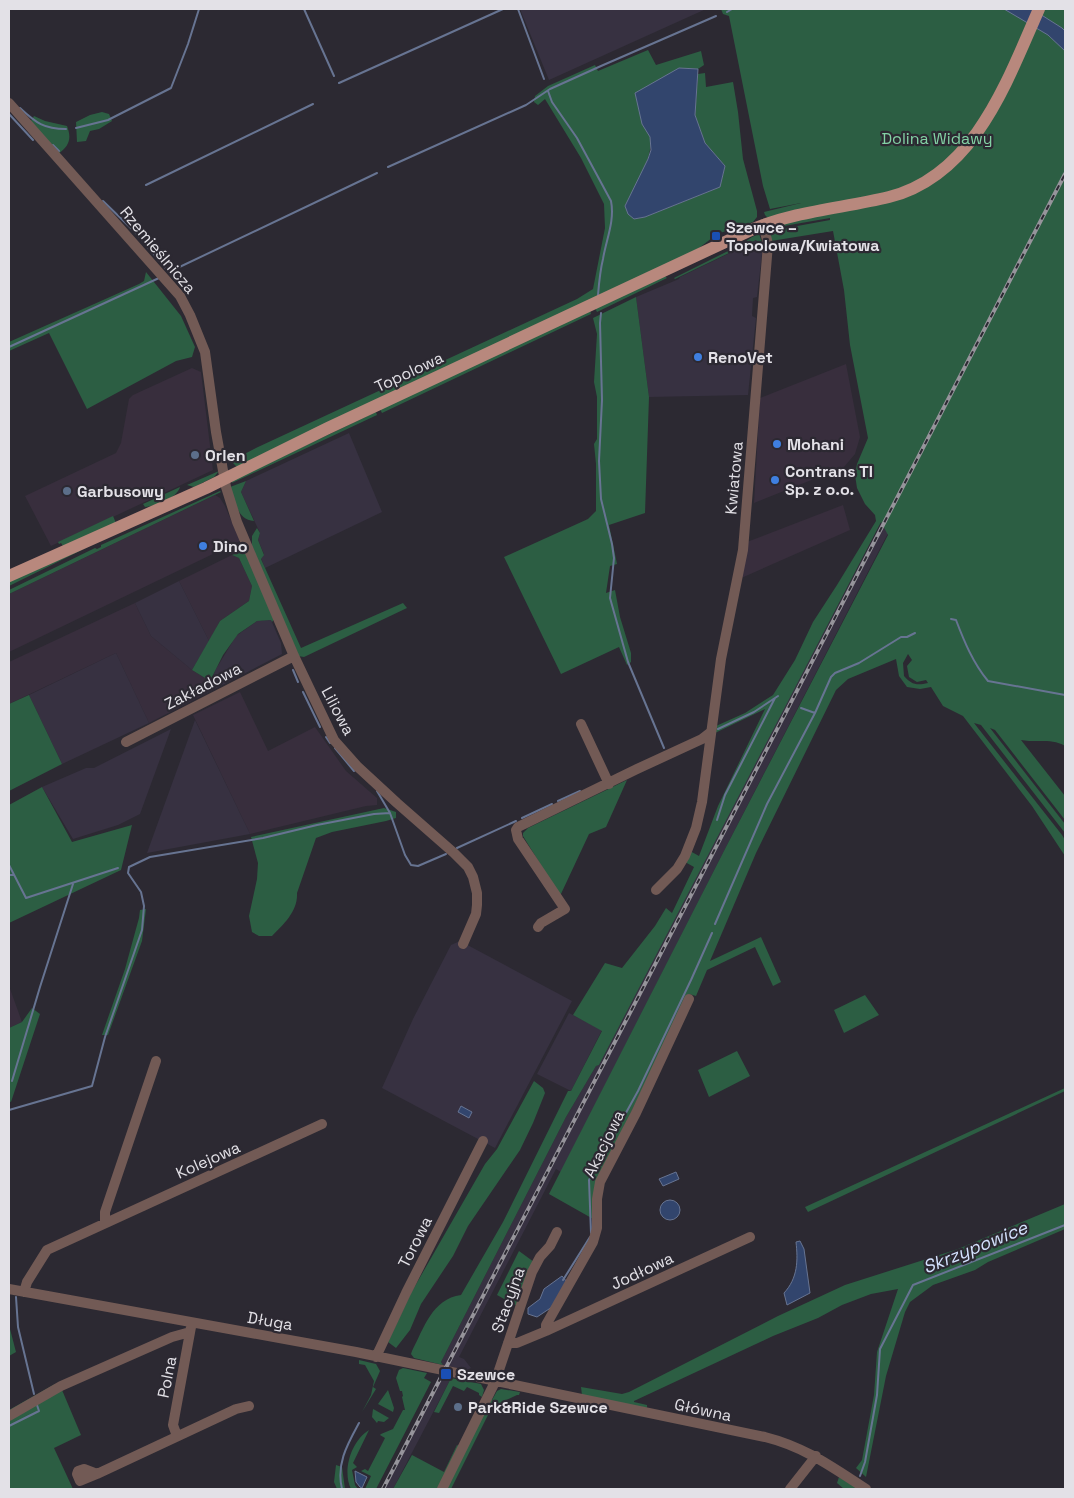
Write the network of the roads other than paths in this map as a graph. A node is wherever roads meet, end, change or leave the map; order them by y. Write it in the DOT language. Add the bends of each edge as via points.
graph roads {
  1 [pos="1039,9"];
  2 [pos="9,103"];
  3 [pos="763,224"];
  4 [pos="224,479"];
  5 [pos="9,576"];
  6 [pos="294,656"];
  7 [pos="581,724"];
  8 [pos="711,732"];
  9 [pos="126,742"];
  10 [pos="609,784"];
  11 [pos="656,890"];
  12 [pos="538,927"];
  13 [pos="463,944"];
  14 [pos="689,999"];
  15 [pos="156,1061"];
  16 [pos="322,1124"];
  17 [pos="483,1141"];
  18 [pos="106,1222"];
  19 [pos="557,1232"];
  20 [pos="750,1237"];
  21 [pos="9,1289"];
  22 [pos="24,1292"];
  23 [pos="191,1327"];
  24 [pos="546,1331"];
  25 [pos="508,1343"];
  26 [pos="376,1356"];
  27 [pos="495,1382"];
  28 [pos="524,1388"];
  29 [pos="249,1406"];
  30 [pos="9,1416"];
  31 [pos="177,1436"];
  32 [pos="816,1456"];
  33 [pos="98,1474"];
  34 [pos="442,1489"];
  35 [pos="790,1489"];
  36 [pos="866,1489"];
  1 -- 3 [label="main road, Topolowa" via="1002,91 971,141 933,177 891,196"];
  2 -- 4 [label="street, Rzemieślnicza" via="180,296 205,352"];
  3 -- 4 [label="main road, Topolowa"];
  3 -- 8 [label="street, Kwiatowa" via="768,244 743,550 725,634"];
  4 -- 5 [label="main road, Topolowa"];
  4 -- 6 [label="street, Liliowa" via="237,522"];
  6 -- 9 [label="street, Zakładowa"];
  6 -- 13 [label="street, Liliowa" via="334,740 358,767 454,853 474,877 476,914"];
  7 -- 10 [label="street"];
  8 -- 10 [label="street" via="702,740"];
  8 -- 11 [label="street, Kwiatowa" via="702,802 692,841 677,869"];
  10 -- 12 [label="street" via="530,820 516,830 518,839 564,909"];
  14 -- 24 [label="street, Akacjowa" via="600,1182 593,1242 546,1325"];
  15 -- 18 [label="street" via="105,1212"];
  16 -- 18 [label="street, Kolejowa"];
  17 -- 26 [label="street, Torowa"];
  18 -- 22 [label="street, Kolejowa" via="48,1250"];
  19 -- 25 [label="street, Stacyjna" via="532,1272"];
  20 -- 24 [label="street, Jodłowa"];
  21 -- 22 [label="street, Długa"];
  22 -- 23 [label="street, Długa"];
  23 -- 26 [label="street, Długa"];
  23 -- 30 [label="street" via="61,1386"];
  23 -- 31 [label="street, Polna" via="173,1425"];
  24 -- 25 [label="street, Jodłowa" via="517,1343"];
  25 -- 27 [label="street, Stacyjna"];
  26 -- 27 [label="street, Długa"];
  27 -- 28 [label="street, Długa"];
  27 -- 34 [label="street, Stacyjna"];
  28 -- 32 [label="street, Główna" via="765,1438"];
  29 -- 31 [label="street"];
  31 -- 33 [label="street"];
  32 -- 35 [label="street"];
  32 -- 36 [label="street, Główna"];
}
